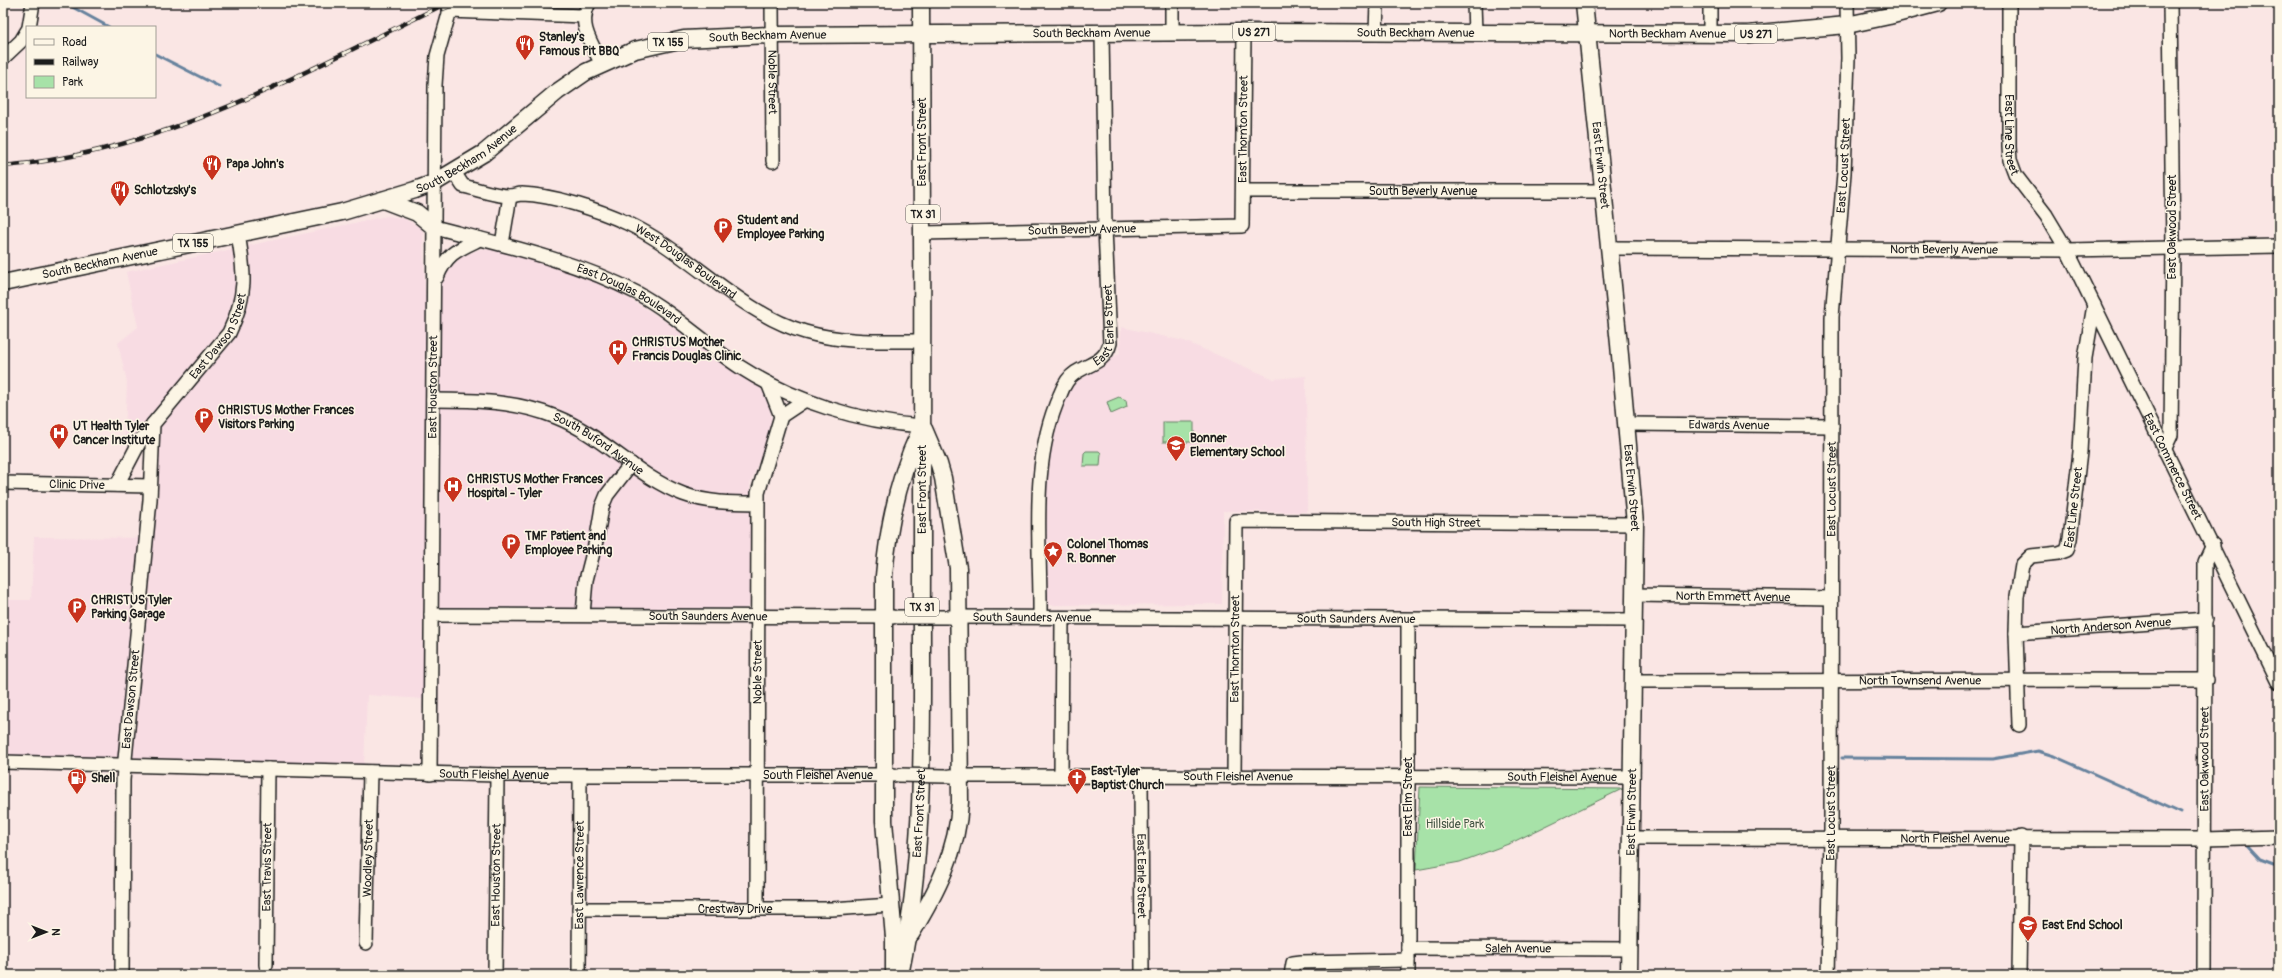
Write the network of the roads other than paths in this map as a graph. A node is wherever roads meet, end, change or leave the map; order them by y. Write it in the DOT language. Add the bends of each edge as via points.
graph roads {
  1 [pos="33,3"];
  2 [pos="589,3"];
  3 [pos="772,3"];
  4 [pos="921,3"];
  5 [pos="1172,3"];
  6 [pos="1377,3"];
  7 [pos="1474,3"];
  8 [pos="1584,3"];
  9 [pos="1710,3"];
  10 [pos="1847,3"];
  11 [pos="1938,3"];
  12 [pos="2009,3"];
  13 [pos="2170,3"];
  14 [pos="450,7"];
  15 [pos="584,16"];
  16 [pos="1847,25"];
  17 [pos="29,26"];
  18 [pos="1244,32"];
  19 [pos="1376,32"];
  20 [pos="1102,33"];
  21 [pos="1172,33"];
  22 [pos="1476,33"];
  23 [pos="1587,34"];
  24 [pos="771,35"];
  25 [pos="922,35"];
  26 [pos="1710,35"];
  27 [pos="24,36"];
  28 [pos="3,58"];
  29 [pos="602,64"];
  30 [pos="773,161"];
  31 [pos="454,172"];
  32 [pos="434,183"];
  33 [pos="1243,191"];
  34 [pos="1602,191"];
  35 [pos="510,196"];
  36 [pos="383,200"];
  37 [pos="1242,226"];
  38 [pos="434,227"];
  39 [pos="1105,228"];
  40 [pos="923,233"];
  41 [pos="238,234"];
  42 [pos="480,239"];
  43 [pos="502,244"];
  44 [pos="2279,246"];
  45 [pos="2173,247"];
  46 [pos="1608,248"];
  47 [pos="1838,249"];
  48 [pos="2067,250"];
  49 [pos="3,283"];
  50 [pos="435,283"];
  51 [pos="2094,305"];
  52 [pos="922,342"];
  53 [pos="768,383"];
  54 [pos="433,400"];
  55 [pos="805,400"];
  56 [pos="781,416"];
  57 [pos="153,424"];
  58 [pos="1626,424"];
  59 [pos="922,426"];
  60 [pos="1832,426"];
  61 [pos="2164,450"];
  62 [pos="631,464"];
  63 [pos="3,483"];
  64 [pos="117,486"];
  65 [pos="150,486"];
  66 [pos="757,503"];
  67 [pos="1236,521"];
  68 [pos="1635,524"];
  69 [pos="2213,545"];
  70 [pos="1634,595"];
  71 [pos="1831,598"];
  72 [pos="584,614"];
  73 [pos="431,615"];
  74 [pos="757,616"];
  75 [pos="890,616"];
  76 [pos="953,617"];
  77 [pos="1040,617"];
  78 [pos="1062,618"];
  79 [pos="1235,618"];
  80 [pos="2206,619"];
  81 [pos="1408,620"];
  82 [pos="1634,620"];
  83 [pos="2016,633"];
  84 [pos="1633,680"];
  85 [pos="2206,680"];
  86 [pos="1830,681"];
  87 [pos="2017,681"];
  88 [pos="2279,683"];
  89 [pos="2018,725"];
  90 [pos="3,762"];
  91 [pos="124,764"];
  92 [pos="268,769"];
  93 [pos="370,772"];
  94 [pos="430,774"];
  95 [pos="497,775"];
  96 [pos="890,775"];
  97 [pos="580,776"];
  98 [pos="757,776"];
  99 [pos="953,776"];
  100 [pos="1061,776"];
  101 [pos="1141,776"];
  102 [pos="1407,776"];
  103 [pos="1632,776"];
  104 [pos="1234,777"];
  105 [pos="2021,837"];
  106 [pos="2279,837"];
  107 [pos="1632,838"];
  108 [pos="1831,838"];
  109 [pos="2204,839"];
  110 [pos="890,905"];
  111 [pos="757,908"];
  112 [pos="579,909"];
  113 [pos="907,941"];
  114 [pos="366,943"];
  115 [pos="1629,949"];
  116 [pos="1408,954"];
  117 [pos="266,965"];
  118 [pos="1292,969"];
  119 [pos="122,975"];
  120 [pos="495,975"];
  121 [pos="579,975"];
  122 [pos="894,975"];
  123 [pos="900,975"];
  124 [pos="1142,975"];
  125 [pos="1408,975"];
  126 [pos="1629,975"];
  127 [pos="1828,975"];
  128 [pos="2019,975"];
  129 [pos="2204,975"];
  1 -- 17 [label="street"];
  2 -- 15 [label="street"];
  3 -- 24 [label="street, Noble Street"];
  4 -- 25 [label="main road, East Front Street / TX 31"];
  5 -- 21 [label="street"];
  6 -- 19 [label="street"];
  7 -- 22 [label="street"];
  8 -- 23 [label="main road, East Erwin Street"];
  9 -- 26 [label="street"];
  10 -- 16 [label="street, East Locust Street"];
  11 -- 16 [label="main road, North Beckham Avenue / US 271"];
  12 -- 48 [label="street, East Line Street" via="2010,160 2016,176 2046,215"];
  13 -- 45 [label="street, East Oakwood Street"];
  14 -- 15 [label="street"];
  14 -- 32 [label="street, East Houston Street" via="436,72"];
  15 -- 29 [label="street" via="587,34"];
  16 -- 26 [label="main road, North Beckham Avenue / US 271" via="1770,34"];
  16 -- 47 [label="street, East Locust Street" via="1844,173"];
  18 -- 19 [label="main road, South Beckham Avenue / US 271"];
  18 -- 21 [label="main road, South Beckham Avenue / US 271"];
  18 -- 33 [label="street, East Thornton Street"];
  19 -- 22 [label="main road, South Beckham Avenue / US 271"];
  20 -- 21 [label="main road, South Beckham Avenue / US 271"];
  20 -- 25 [label="main road, South Beckham Avenue / US 271"];
  20 -- 39 [label="street, East Earle Street"];
  22 -- 23 [label="main road, South Beckham Avenue / US 271"];
  23 -- 26 [label="main road, North Beckham Avenue / US 271"];
  23 -- 34 [label="main road, East Erwin Street"];
  24 -- 25 [label="main road, South Beckham Avenue / TX 155"];
  24 -- 29 [label="main road, South Beckham Avenue / TX 155" via="703,37 672,41 635,50"];
  24 -- 30 [label="street, Noble Street"];
  25 -- 40 [label="main road, East Front Street / TX 31"];
  27 -- 28 [label="street"];
  29 -- 31 [label="main road, South Beckham Avenue / TX 155" via="572,81 498,143"];
  31 -- 32 [label="main road, South Beckham Avenue / TX 155"];
  31 -- 35 [label="street, West Douglas Boulevard" via="463,186"];
  32 -- 36 [label="main road, South Beckham Avenue / TX 155"];
  32 -- 38 [label="street, East Houston Street"];
  33 -- 34 [label="street, South Beverly Avenue"];
  33 -- 37 [label="street, East Thornton Street"];
  34 -- 46 [label="main road, East Erwin Street"];
  35 -- 43 [label="street"];
  35 -- 52 [label="street, West Douglas Boulevard" via="522,194 575,204 626,222 660,241 751,306 803,332 846,340"];
  36 -- 38 [label="main road" via="417,212"];
  36 -- 41 [label="main road, South Beckham Avenue / TX 155" via="342,212"];
  37 -- 39 [label="street, South Beverly Avenue"];
  38 -- 42 [label="street, East Douglas Boulevard"];
  38 -- 50 [label="street, East Houston Street"];
  39 -- 40 [label="street, South Beverly Avenue"];
  39 -- 77 [label="street, East Earle Street" via="1110,337 1108,350 1102,359 1075,373 1067,381 1057,402 1043,446 1040,469"];
  40 -- 52 [label="main road, East Front Street / TX 31"];
  41 -- 49 [label="main road, South Beckham Avenue / TX 155"];
  41 -- 57 [label="street, East Dawson Street" via="244,269 243,296 237,317 229,333"];
  42 -- 43 [label="street, East Douglas Boulevard"];
  42 -- 50 [label="street" via="443,261"];
  43 -- 53 [label="street, East Douglas Boulevard" via="578,267 637,294 740,367"];
  44 -- 45 [label="street, North Beverly Avenue"];
  45 -- 48 [label="street, North Beverly Avenue"];
  45 -- 61 [label="street, East Oakwood Street" via="2171,435"];
  46 -- 47 [label="street, North Beverly Avenue"];
  46 -- 58 [label="main road, East Erwin Street"];
  47 -- 48 [label="street, North Beverly Avenue"];
  47 -- 60 [label="street, East Locust Street" via="1832,317"];
  48 -- 51 [label="street, East Commerce Street"];
  50 -- 54 [label="street, East Houston Street"];
  51 -- 61 [label="street, East Commerce Street"];
  51 -- 83 [label="street, East Line Street" via="2085,358 2080,452 2070,539 2066,550 2032,556 2022,565 2017,596"];
  52 -- 59 [label="main road, East Front Street / TX 31"];
  53 -- 55 [label="street, East Douglas Boulevard"];
  53 -- 56 [label="street"];
  54 -- 62 [label="street, South Buford Avenue" via="499,402 543,412 582,430"];
  54 -- 73 [label="street, East Houston Street"];
  55 -- 56 [label="street"];
  55 -- 59 [label="street, East Douglas Boulevard" via="901,424"];
  56 -- 66 [label="street, Noble Street" via="760,480"];
  57 -- 64 [label="street, East Dawson Street" via="140,441"];
  57 -- 65 [label="street, East Dawson Street"];
  58 -- 60 [label="street, Edwards Avenue"];
  58 -- 68 [label="main road, East Erwin Street"];
  59 -- 75 [label="main road" via="905,466 887,545"];
  59 -- 76 [label="main road" via="943,478 956,552"];
  59 -- 113 [label="main road, East Front Street / TX 31" via="921,789 918,860"];
  60 -- 71 [label="street, East Locust Street"];
  61 -- 69 [label="street, East Commerce Street"];
  62 -- 66 [label="street, South Buford Avenue" via="671,489 695,498 717,502"];
  62 -- 72 [label="street" via="607,495 602,507 586,580"];
  63 -- 64 [label="street, Clinic Drive"];
  64 -- 65 [label="street, Clinic Drive"];
  65 -- 91 [label="street, East Dawson Street"];
  66 -- 74 [label="street, Noble Street"];
  67 -- 68 [label="street, South High Street"];
  67 -- 79 [label="street, East Thornton Street"];
  68 -- 70 [label="main road, East Erwin Street"];
  69 -- 80 [label="street, East Oakwood Street" via="2205,562"];
  69 -- 88 [label="street, East Commerce Street"];
  70 -- 71 [label="street, North Emmett Avenue"];
  70 -- 82 [label="main road, East Erwin Street"];
  71 -- 86 [label="street, East Locust Street"];
  72 -- 73 [label="street, South Saunders Avenue"];
  72 -- 74 [label="street, South Saunders Avenue"];
  73 -- 94 [label="street, East Houston Street"];
  74 -- 75 [label="street, South Saunders Avenue"];
  74 -- 98 [label="street, Noble Street"];
  75 -- 76 [label="street, South Saunders Avenue, bridge"];
  75 -- 96 [label="main road"];
  76 -- 77 [label="street, South Saunders Avenue"];
  76 -- 99 [label="main road"];
  77 -- 78 [label="street, South Saunders Avenue"];
  78 -- 79 [label="street, South Saunders Avenue"];
  78 -- 100 [label="street"];
  79 -- 81 [label="street, South Saunders Avenue"];
  79 -- 104 [label="street, East Thornton Street"];
  80 -- 83 [label="street, North Anderson Avenue"];
  80 -- 85 [label="street, East Oakwood Street"];
  81 -- 82 [label="street, South Saunders Avenue"];
  81 -- 102 [label="street, East Elm Street"];
  82 -- 84 [label="main road, East Erwin Street"];
  83 -- 87 [label="street, East Line Street"];
  84 -- 86 [label="street, North Townsend Avenue"];
  84 -- 103 [label="main road, East Erwin Street"];
  85 -- 87 [label="street, North Townsend Avenue"];
  85 -- 109 [label="street, East Oakwood Street"];
  86 -- 87 [label="street, North Townsend Avenue"];
  86 -- 108 [label="street, East Locust Street"];
  87 -- 89 [label="street, East Line Street"];
  90 -- 91 [label="street, South Fleishel Avenue"];
  91 -- 92 [label="street, South Fleishel Avenue"];
  91 -- 119 [label="street, East Dawson Street"];
  92 -- 93 [label="street, South Fleishel Avenue"];
  92 -- 117 [label="street, East Travis Street"];
  93 -- 94 [label="street, South Fleishel Avenue"];
  93 -- 114 [label="street, Woodley Street"];
  94 -- 95 [label="street, South Fleishel Avenue"];
  95 -- 97 [label="street, South Fleishel Avenue"];
  95 -- 120 [label="street, East Houston Street"];
  96 -- 98 [label="street, South Fleishel Avenue"];
  96 -- 99 [label="street, South Fleishel Avenue, bridge"];
  96 -- 110 [label="main road" via="885,845"];
  97 -- 98 [label="street, South Fleishel Avenue"];
  97 -- 112 [label="street, East Lawrence Street"];
  98 -- 111 [label="street, Noble Street"];
  99 -- 100 [label="street, South Fleishel Avenue"];
  99 -- 113 [label="main road" via="959,815 954,844 932,900"];
  100 -- 101 [label="street, South Fleishel Avenue"];
  101 -- 104 [label="street, South Fleishel Avenue"];
  101 -- 124 [label="street, East Earle Street"];
  102 -- 103 [label="street, South Fleishel Avenue"];
  102 -- 104 [label="street, South Fleishel Avenue"];
  102 -- 116 [label="street, East Elm Street"];
  103 -- 107 [label="main road, East Erwin Street"];
  105 -- 108 [label="street, North Fleishel Avenue"];
  105 -- 109 [label="street, North Fleishel Avenue"];
  105 -- 128 [label="street"];
  106 -- 109 [label="street, North Fleishel Avenue"];
  107 -- 108 [label="street, North Fleishel Avenue"];
  107 -- 115 [label="main road, East Erwin Street"];
  108 -- 127 [label="street, East Locust Street"];
  109 -- 129 [label="street, East Oakwood Street"];
  110 -- 111 [label="street, Crestway Drive" via="832,909"];
  110 -- 122 [label="main road" via="894,938"];
  111 -- 112 [label="street, Crestway Drive"];
  112 -- 121 [label="street, East Lawrence Street"];
  113 -- 123 [label="main road, East Front Street / TX 31"];
  115 -- 116 [label="street, Saleh Avenue"];
  115 -- 126 [label="main road, East Erwin Street"];
  116 -- 118 [label="street, Saleh Avenue"];
  116 -- 125 [label="street, East Elm Street"];
}
